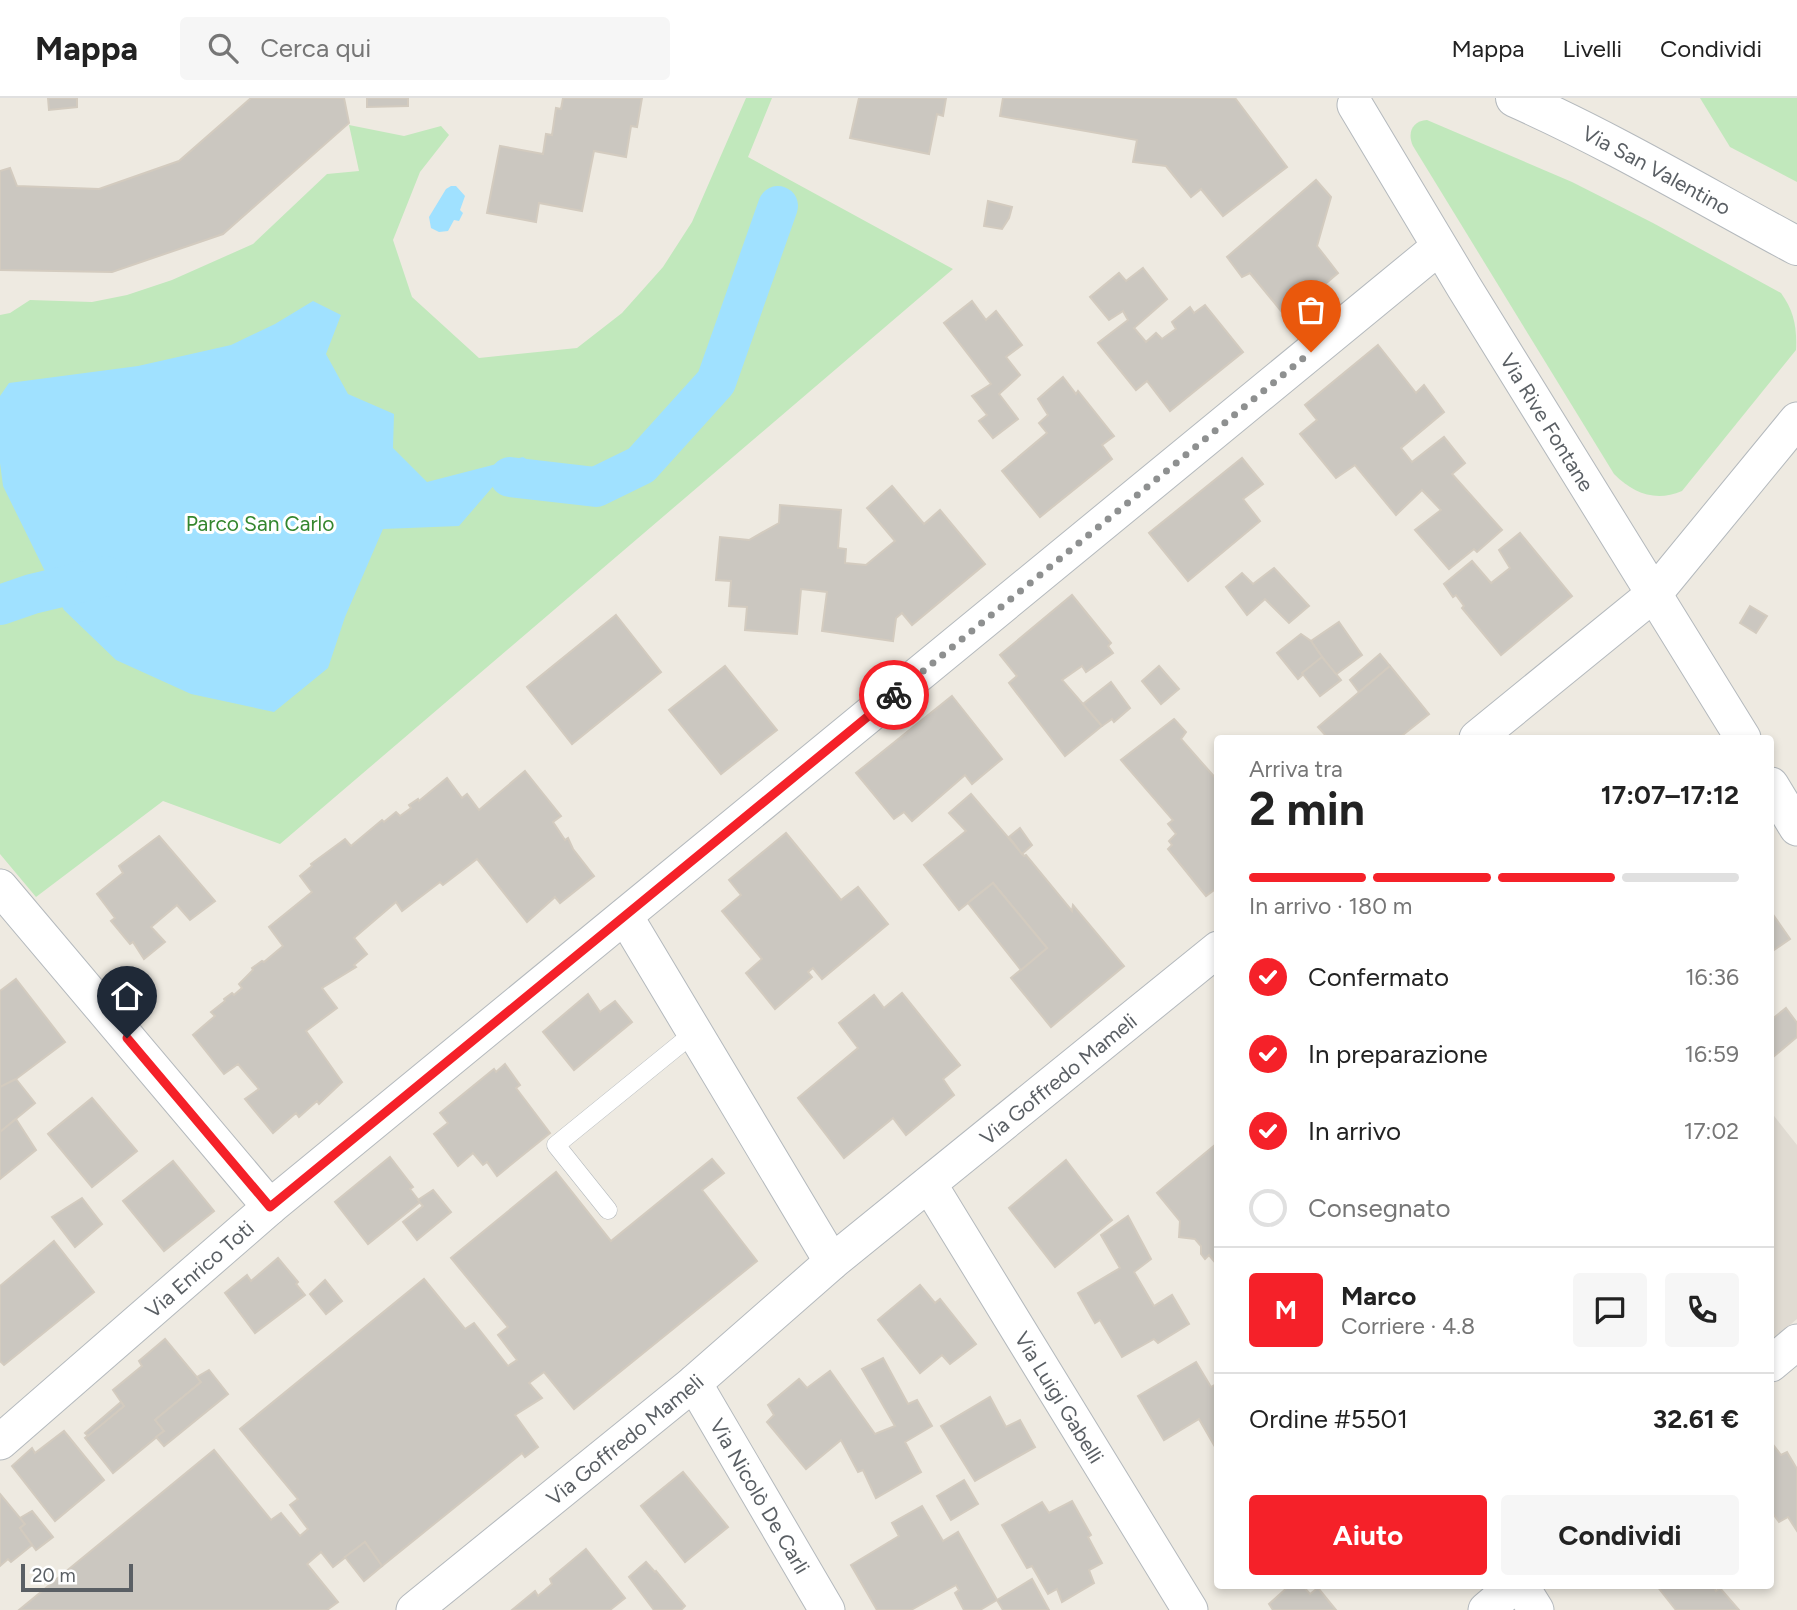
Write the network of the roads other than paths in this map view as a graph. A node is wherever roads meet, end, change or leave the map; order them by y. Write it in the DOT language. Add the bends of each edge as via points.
graph roads {
  1 [pos="1515,98"];
  2 [pos="1355,105"];
  3 [pos="1797,246"];
  4 [pos="1439,247"];
  5 [pos="1797,420"];
  6 [pos="1655,593"];
  7 [pos="1481,735"];
  8 [pos="1741,735"];
  9 [pos="1774,790"];
  10 [pos="1797,828"];
  11 [pos="7,908"];
  12 [pos="625,916"];
  13 [pos="1214,952"];
  14 [pos="695,1032"];
  15 [pos="929,1184"];
  16 [pos="270,1207"];
  17 [pos="608,1210"];
  18 [pos="832,1262"];
  19 [pos="1797,1342"];
  20 [pos="1774,1361"];
  21 [pos="694,1383"];
  22 [pos="0,1442"];
  23 [pos="1510,1589"];
  24 [pos="1523,1589"];
  25 [pos="414,1610"];
  26 [pos="827,1610"];
  27 [pos="1190,1610"];
  28 [pos="1486,1610"];
  29 [pos="1536,1610"];
  1 -- 3 [label="street, Via San Valentino" via="1584,129"];
  2 -- 4 [label="street, Via Rive Fontane"];
  4 -- 6 [label="street, Via Rive Fontane"];
  4 -- 12 [label="street, Via Enrico Toti"];
  5 -- 6 [label="street"];
  6 -- 7 [label="street"];
  6 -- 8 [label="street, Via Rive Fontane"];
  9 -- 10 [label="street"];
  11 -- 16 [label="street"];
  12 -- 14 [label="street"];
  12 -- 16 [label="street, Via Enrico Toti"];
  13 -- 15 [label="street, Via Goffredo Mameli"];
  14 -- 17 [label="lane" via="556,1145"];
  14 -- 18 [label="street"];
  15 -- 18 [label="street, Via Goffredo Mameli"];
  15 -- 27 [label="street, Via Luigi Gabelli"];
  16 -- 22 [label="street, Via Enrico Toti"];
  18 -- 21 [label="street, Via Goffredo Mameli"];
  19 -- 20 [label="street"];
  21 -- 25 [label="street, Via Goffredo Mameli"];
  21 -- 26 [label="street, Via Nicolò De Carli"];
  23 -- 28 [label="street"];
  24 -- 29 [label="street"];
}
